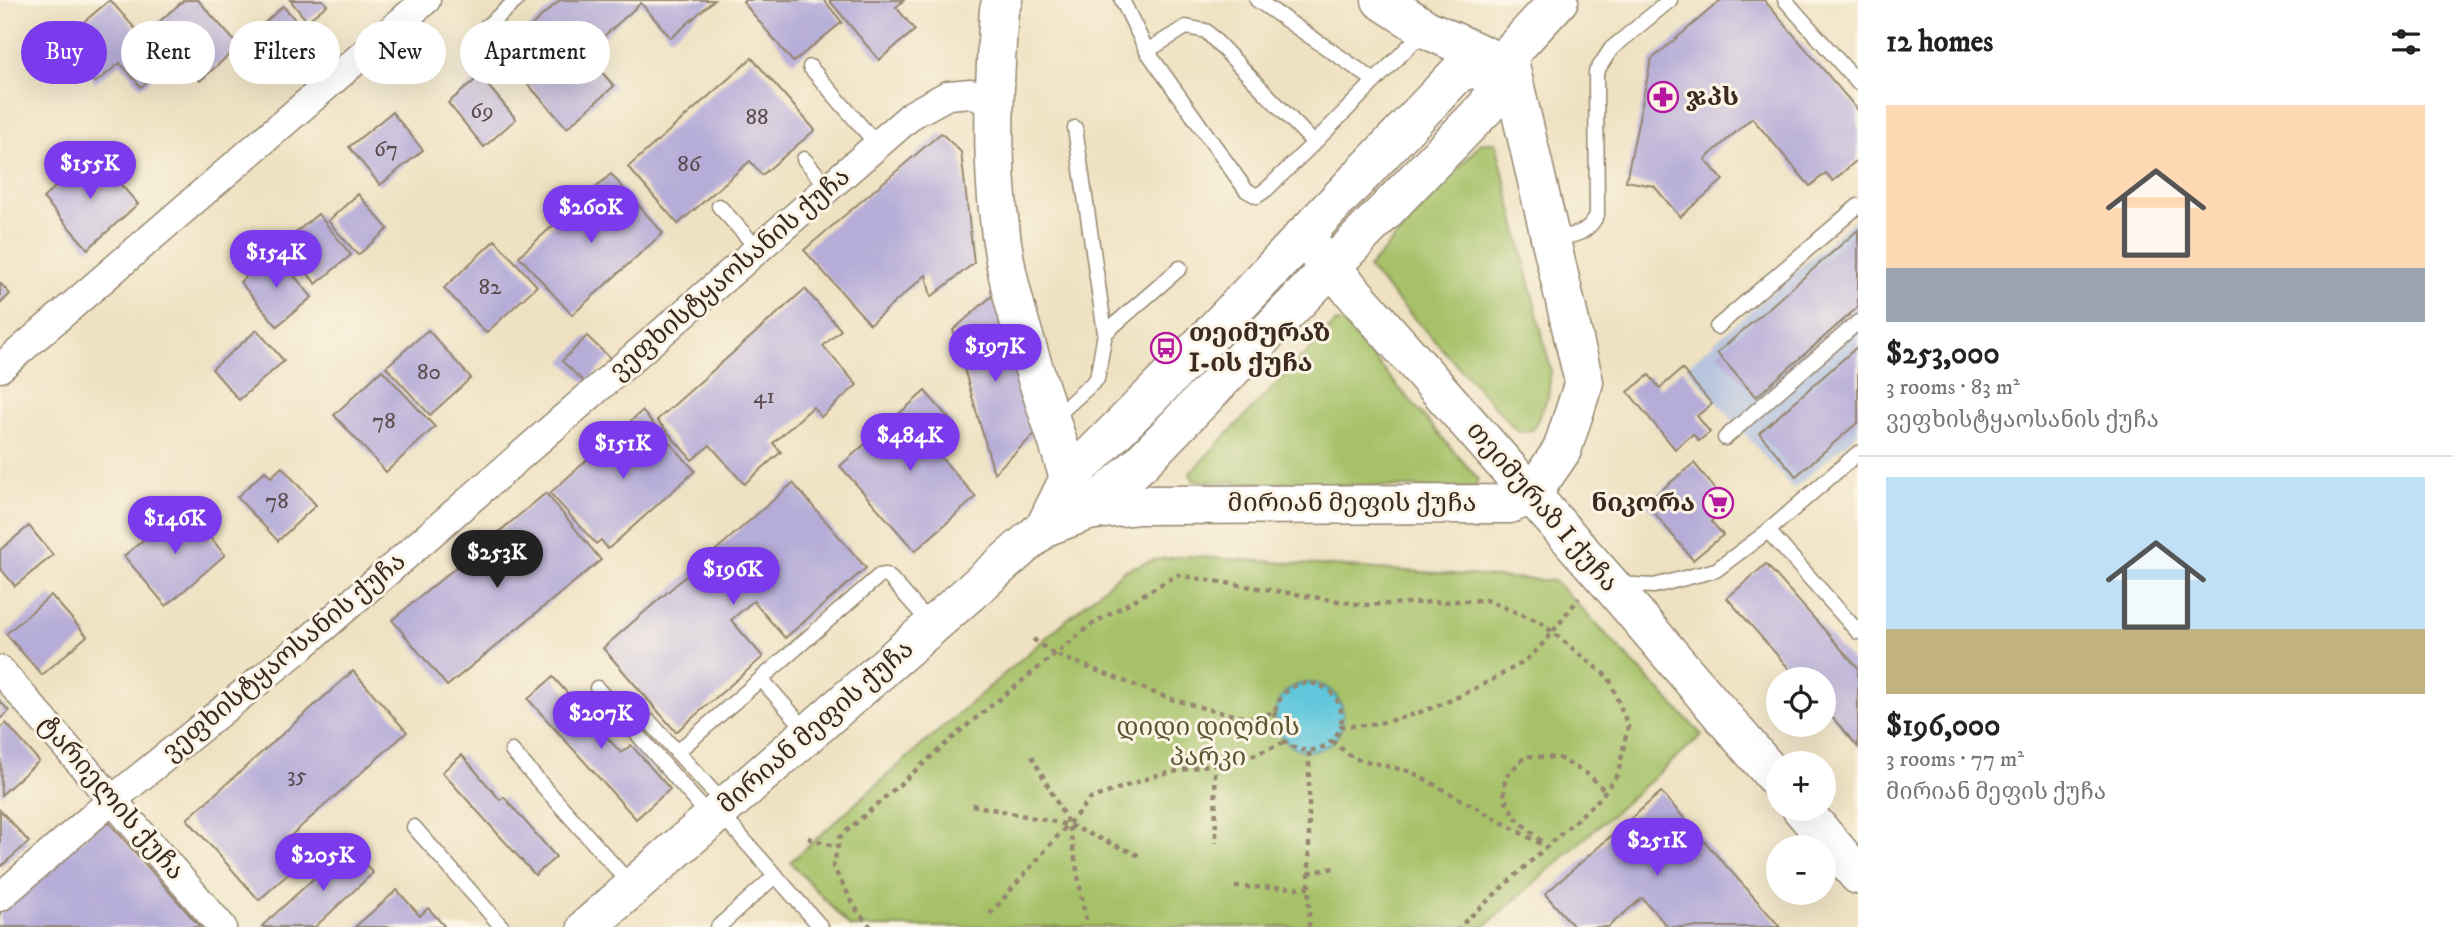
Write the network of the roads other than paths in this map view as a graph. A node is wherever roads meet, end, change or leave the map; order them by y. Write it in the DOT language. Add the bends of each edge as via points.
graph roads {
  1 [pos="426,0"];
  2 [pos="517,0"];
  3 [pos="1003,0"];
  4 [pos="1122,0"];
  5 [pos="1257,0"];
  6 [pos="1381,0"];
  7 [pos="1559,0"];
  8 [pos="1670,0"];
  9 [pos="1785,0"];
  10 [pos="493,21"];
  11 [pos="1426,29"];
  12 [pos="1147,51"];
  13 [pos="1504,60"];
  14 [pos="810,67"];
  15 [pos="1375,81"];
  16 [pos="1858,83"];
  17 [pos="993,105"];
  18 [pos="1075,128"];
  19 [pos="1314,143"];
  20 [pos="878,146"];
  21 [pos="804,159"];
  22 [pos="829,188"];
  23 [pos="719,206"];
  24 [pos="1858,206"];
  25 [pos="1302,237"];
  26 [pos="1551,240"];
  27 [pos="758,249"];
  28 [pos="1331,267"];
  29 [pos="1180,268"];
  30 [pos="1858,322"];
  31 [pos="1717,327"];
  32 [pos="1105,333"];
  33 [pos="0,368"];
  34 [pos="1051,421"];
  35 [pos="1725,438"];
  36 [pos="1858,453"];
  37 [pos="1069,478"];
  38 [pos="1531,495"];
  39 [pos="1088,511"];
  40 [pos="1045,527"];
  41 [pos="1768,531"];
  42 [pos="1594,591"];
  43 [pos="932,626"];
  44 [pos="1858,632"];
  45 [pos="0,670"];
  46 [pos="761,679"];
  47 [pos="597,688"];
  48 [pos="650,722"];
  49 [pos="809,733"];
  50 [pos="512,751"];
  51 [pos="677,752"];
  52 [pos="1766,769"];
  53 [pos="112,800"];
  54 [pos="719,812"];
  55 [pos="1812,821"];
  56 [pos="414,827"];
  57 [pos="776,875"];
  58 [pos="1858,875"];
  59 [pos="632,887"];
  60 [pos="0,897"];
  61 [pos="222,927"];
  62 [pos="502,927"];
  63 [pos="587,927"];
  64 [pos="718,927"];
  65 [pos="821,927"];
  1 -- 33 [label="street"];
  2 -- 10 [label="lane"];
  3 -- 17 [label="main road"];
  4 -- 12 [label="lane"];
  5 -- 15 [label="lane"];
  6 -- 11 [label="main road"];
  7 -- 13 [label="main road, მირიან მეფის ქუჩა"];
  8 -- 26 [label="lane" via="1611,49 1596,72 1597,215 1586,231"];
  9 -- 16 [label="lane"];
  11 -- 13 [label="main road"];
  11 -- 15 [label="lane"];
  12 -- 19 [label="lane" via="1186,27 1206,31"];
  12 -- 19 [label="lane" via="1246,190 1257,196"];
  13 -- 25 [label="main road, მირიან მეფის ქუჩა" via="1459,72"];
  13 -- 26 [label="main road"];
  13 -- 28 [label="main road, მირიან მეფის ქუჩა" via="1489,104"];
  14 -- 20 [label="lane"];
  15 -- 19 [label="lane"];
  17 -- 20 [label="street, ვეფხისტყაოსანის ქუჩა" via="971,93 948,95 913,114"];
  17 -- 34 [label="main road" via="996,197 1009,284"];
  18 -- 32 [label="lane"];
  20 -- 22 [label="street, ვეფხისტყაოსანის ქუჩა"];
  21 -- 22 [label="lane"];
  22 -- 27 [label="street, ვეფხისტყაოსანის ქუჩა"];
  23 -- 27 [label="lane"];
  24 -- 31 [label="lane"];
  25 -- 28 [label="main road, თეიმურაზ I ქუჩა"];
  25 -- 37 [label="main road, მირიან მეფის ქუჩა"];
  26 -- 38 [label="main road" via="1584,382 1562,450"];
  27 -- 53 [label="street, ვეფხისტყაოსანის ქუჩა" via="302,646"];
  28 -- 38 [label="main road, თეიმურაზ I ქუჩა"];
  28 -- 39 [label="main road, მირიან მეფის ქუჩა" via="1140,464"];
  29 -- 32 [label="lane"];
  30 -- 35 [label="lane"];
  32 -- 34 [label="lane" via="1097,379"];
  34 -- 37 [label="main road"];
  36 -- 41 [label="lane"];
  37 -- 40 [label="main road, მირიან მეფის ქუჩა"];
  38 -- 39 [label="main road, მირიან მეფის ქუჩა" via="1510,504 1139,505"];
  38 -- 42 [label="main road, თეიმურაზ I ქუჩა"];
  39 -- 40 [label="main road, მირიან მეფის ქუჩა"];
  40 -- 43 [label="main road, მირიან მეფის ქუჩა"];
  41 -- 42 [label="lane" via="1716,570 1654,586"];
  41 -- 44 [label="lane"];
  42 -- 52 [label="main road, თეიმურაზ I ქუჩა"];
  43 -- 46 [label="lane" via="891,579 879,576"];
  43 -- 49 [label="main road, მირიან მეფის ქუჩა"];
  45 -- 53 [label="street, ტარიელის ქუჩა"];
  46 -- 49 [label="lane"];
  46 -- 51 [label="lane"];
  47 -- 54 [label="lane"];
  48 -- 51 [label="lane"];
  49 -- 54 [label="main road, მირიან მეფის ქუჩა"];
  50 -- 59 [label="lane"];
  51 -- 54 [label="lane"];
  53 -- 60 [label="street, ვეფხისტყაოსანის ქუჩა"];
  53 -- 61 [label="street, ტარიელის ქუჩა"];
  54 -- 57 [label="lane"];
  54 -- 59 [label="main road, მირიან მეფის ქუჩა"];
  55 -- 58 [label="main road"];
  56 -- 62 [label="lane"];
  57 -- 64 [label="lane"];
  57 -- 65 [label="lane"];
  59 -- 63 [label="main road, მირიან მეფის ქუჩა"];
}
